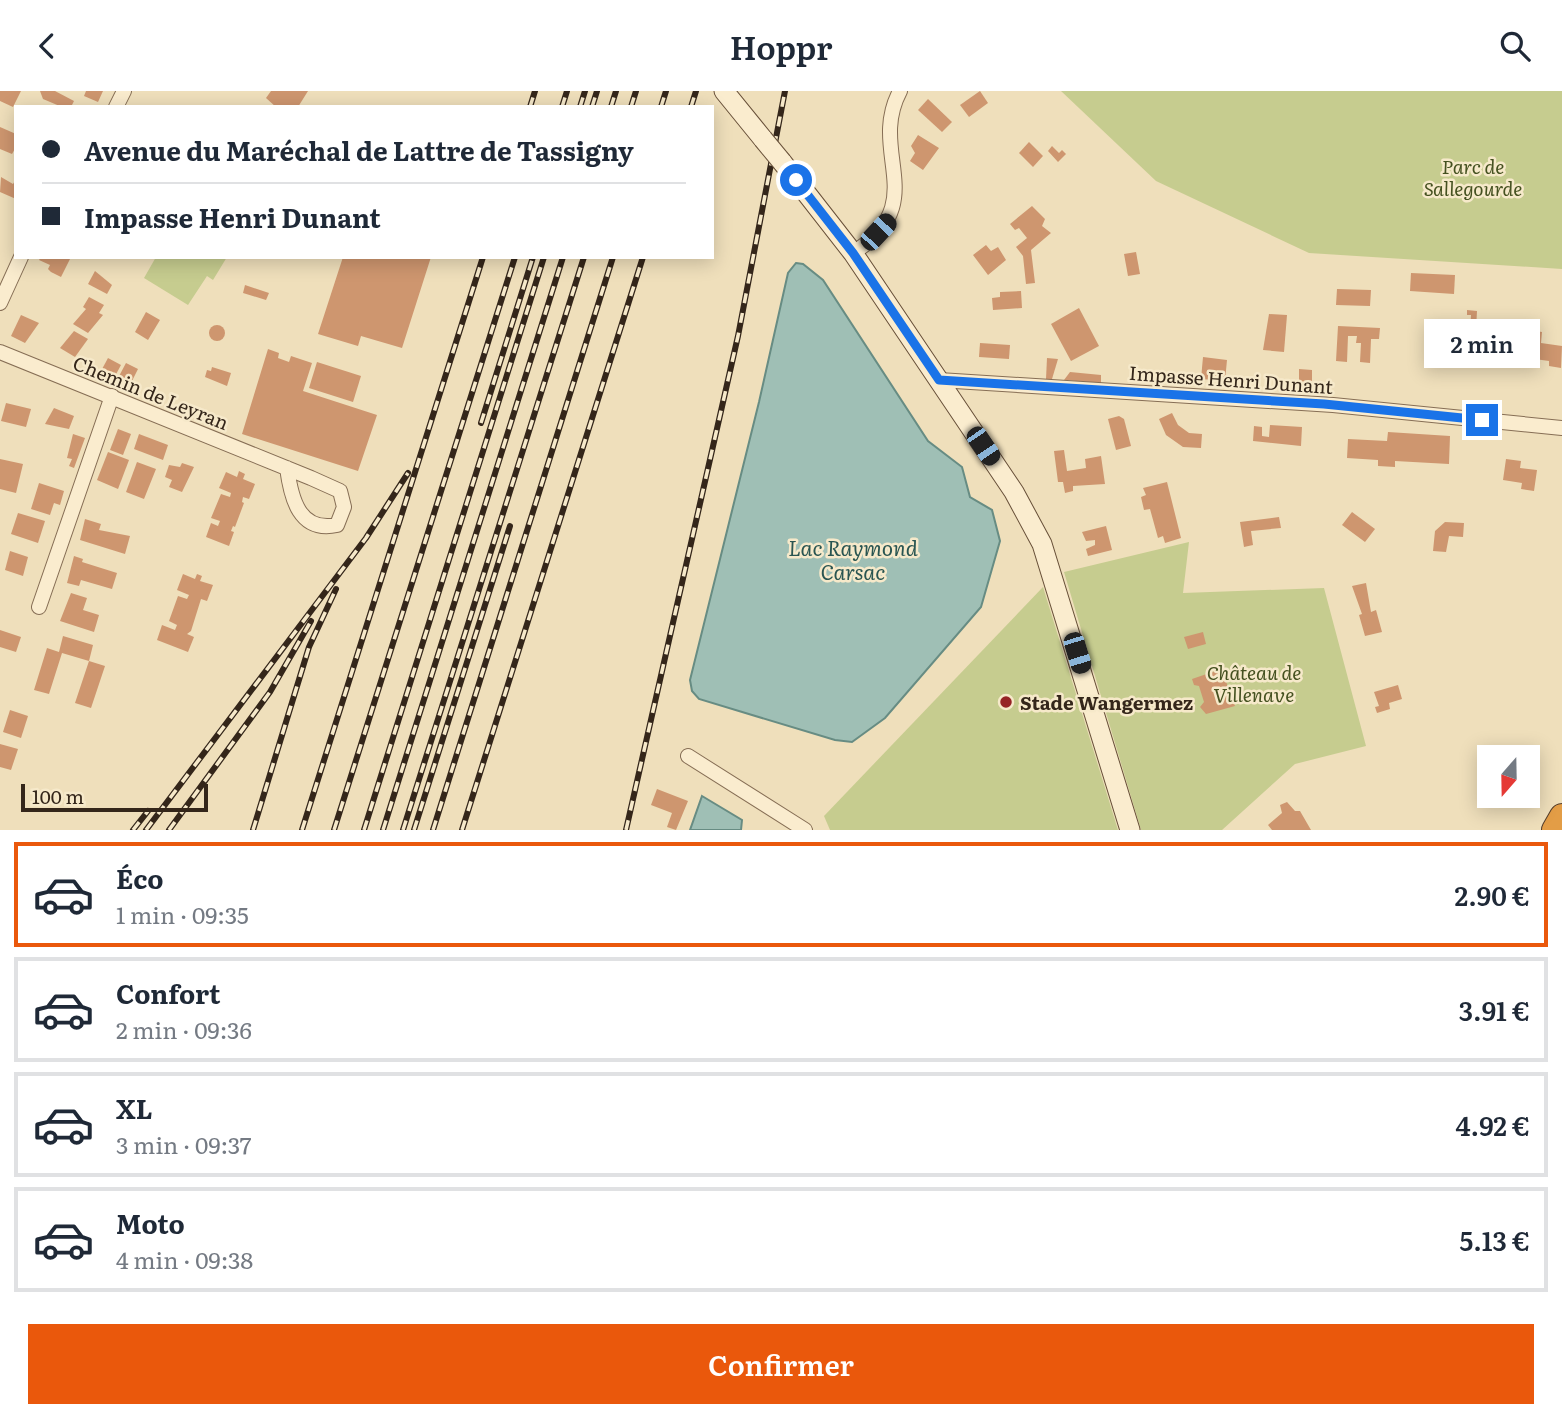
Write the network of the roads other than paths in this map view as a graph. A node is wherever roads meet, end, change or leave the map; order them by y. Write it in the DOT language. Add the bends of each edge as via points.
graph roads {
  1 [pos="724,91"];
  2 [pos="900,91"];
  3 [pos="853,253"];
  4 [pos="20,259"];
  5 [pos="0,303"];
  6 [pos="0,352"];
  7 [pos="939,380"];
  8 [pos="112,396"];
  9 [pos="1562,428"];
  10 [pos="287,468"];
  11 [pos="39,607"];
  12 [pos="688,756"];
  13 [pos="1562,816"];
  14 [pos="805,830"];
  15 [pos="1130,830"];
  16 [pos="1554,830"];
  1 -- 3 [label="street, bridge"];
  2 -- 3 [label="street" via="891,107 890,128 896,197 889,221"];
  3 -- 7 [label="street"];
  4 -- 5 [label="street"];
  6 -- 8 [label="street, Chemin de Leyran"];
  7 -- 9 [label="street, Impasse Henri Dunant" via="1336,405"];
  7 -- 15 [label="street" via="1014,492 1042,544"];
  8 -- 10 [label="street, Chemin de Leyran"];
  8 -- 11 [label="street"];
  10 -- 10 [label="street, Chemin de Leyran" via="340,491 344,507 337,525 323,528 305,520 295,508"];
  12 -- 14 [label="street"];
  13 -- 16 [label="highway"];
}
